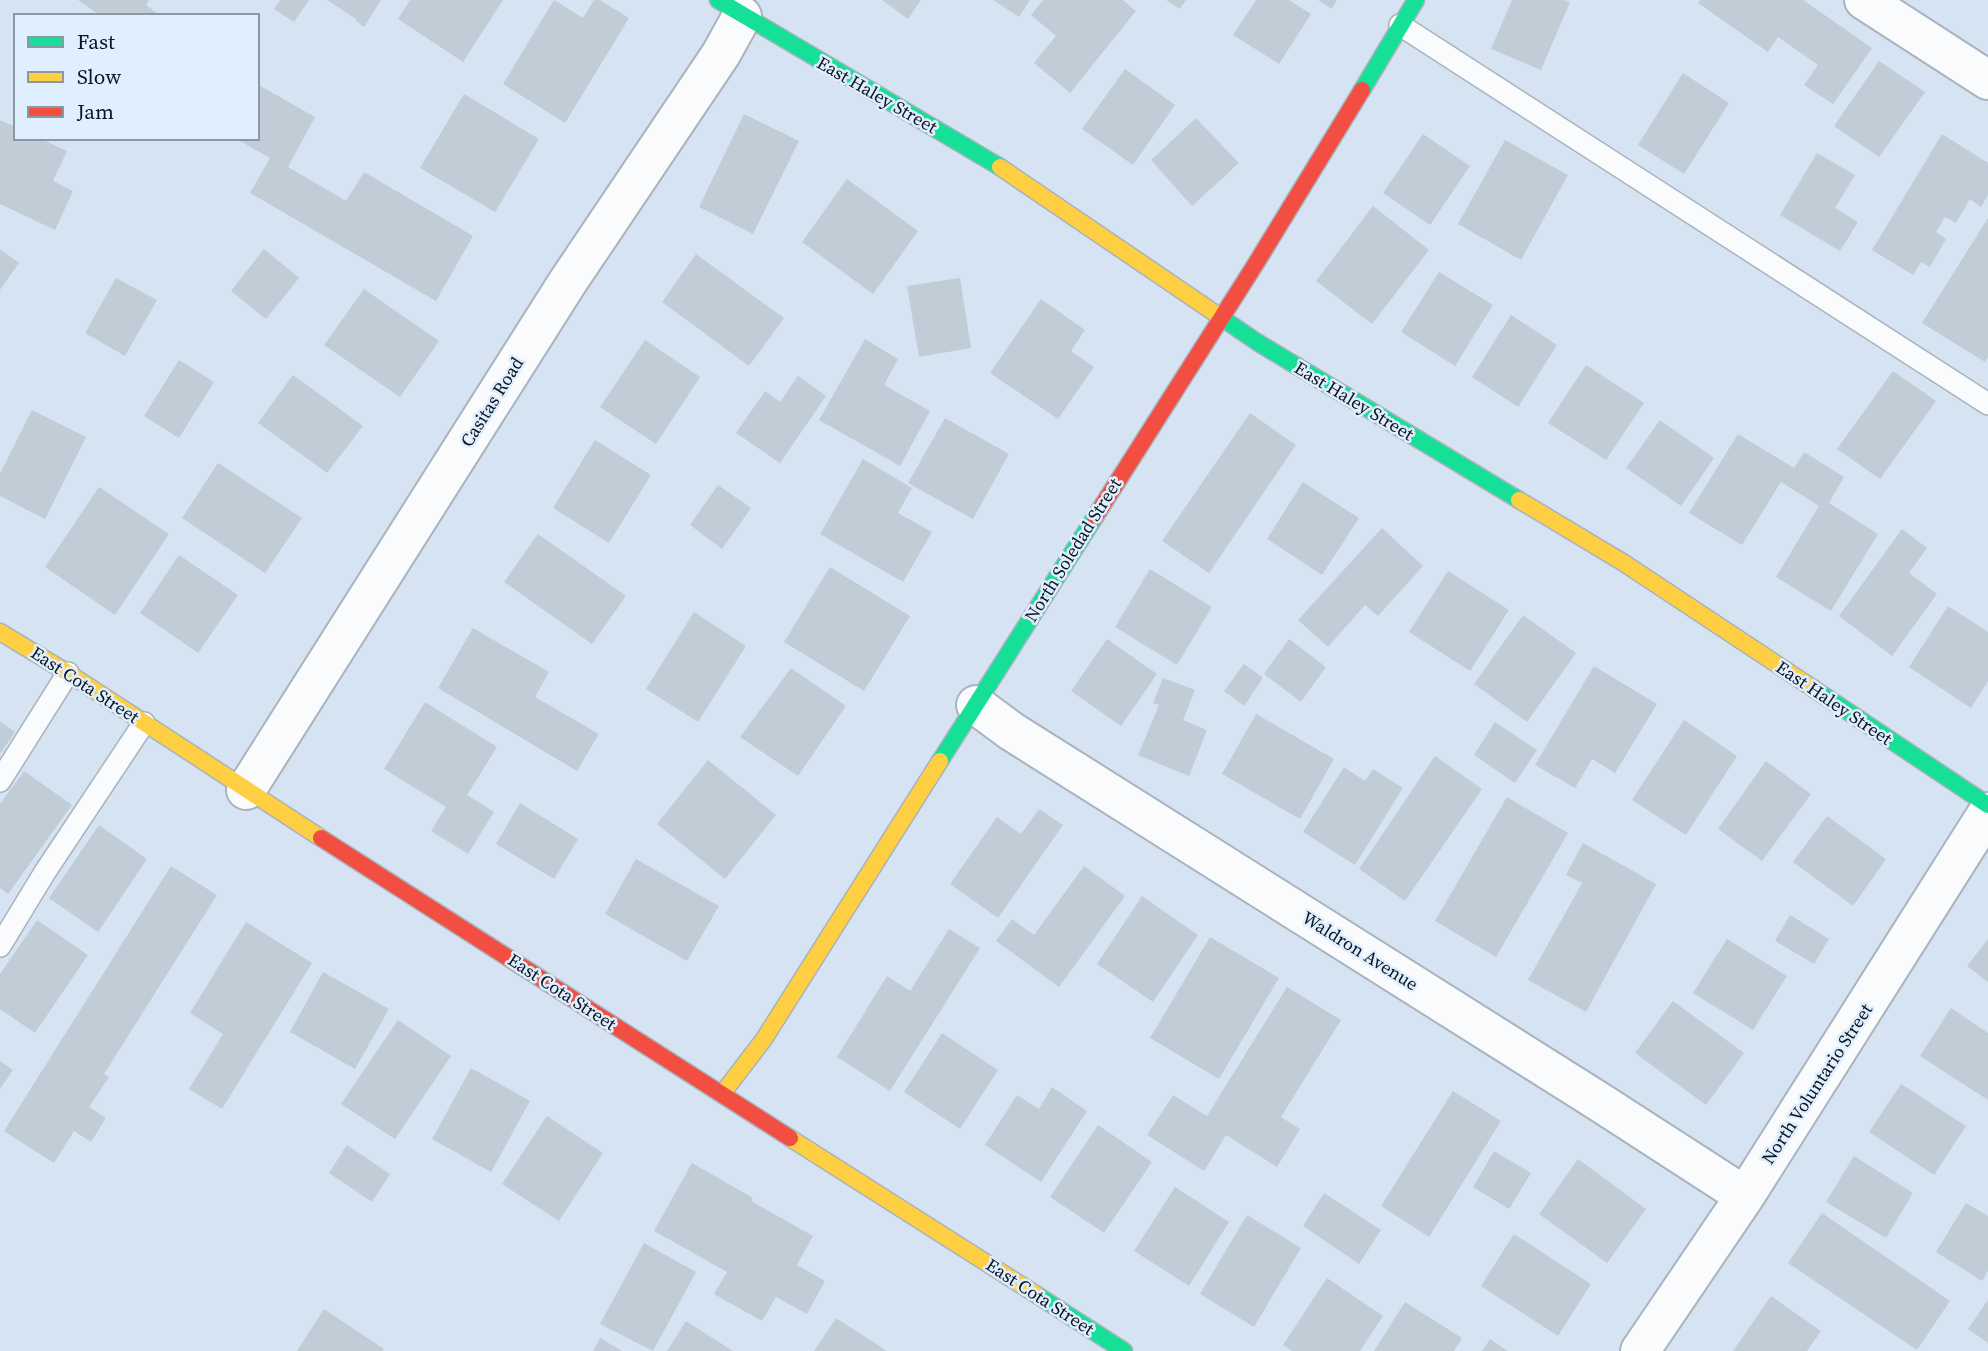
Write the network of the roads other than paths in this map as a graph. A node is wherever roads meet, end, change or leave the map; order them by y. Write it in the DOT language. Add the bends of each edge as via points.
graph roads {
  1 [pos="1416,0"];
  2 [pos="1864,0"];
  3 [pos="730,8"];
  4 [pos="1400,25"];
  5 [pos="1988,80"];
  6 [pos="1220,317"];
  7 [pos="1988,404"];
  8 [pos="0,632"];
  9 [pos="68,673"];
  10 [pos="976,705"];
  11 [pos="144,723"];
  12 [pos="0,781"];
  13 [pos="246,790"];
  14 [pos="1988,805"];
  15 [pos="1988,812"];
  16 [pos="0,946"];
  17 [pos="722,1094"];
  18 [pos="1745,1196"];
  19 [pos="1124,1351"];
  20 [pos="1640,1351"];
  1 -- 4 [label="street, North Soledad Street"];
  2 -- 5 [label="street"];
  3 -- 6 [label="street, East Haley Street" via="982,155"];
  3 -- 13 [label="street, Casitas Road" via="721,54 568,283"];
  4 -- 6 [label="street, North Soledad Street"];
  4 -- 7 [label="lane"];
  6 -- 10 [label="street, North Soledad Street"];
  6 -- 14 [label="street, East Haley Street" via="1624,563"];
  8 -- 9 [label="street, East Cota Street"];
  9 -- 11 [label="street, East Cota Street"];
  9 -- 12 [label="lane"];
  10 -- 17 [label="street, North Soledad Street" via="764,1039"];
  10 -- 18 [label="street, Waldron Avenue"];
  11 -- 13 [label="street, East Cota Street"];
  11 -- 16 [label="lane"];
  13 -- 17 [label="street, East Cota Street"];
  15 -- 18 [label="street, North Voluntario Street"];
  17 -- 19 [label="street, East Cota Street"];
  18 -- 20 [label="street, North Voluntario Street"];
}
